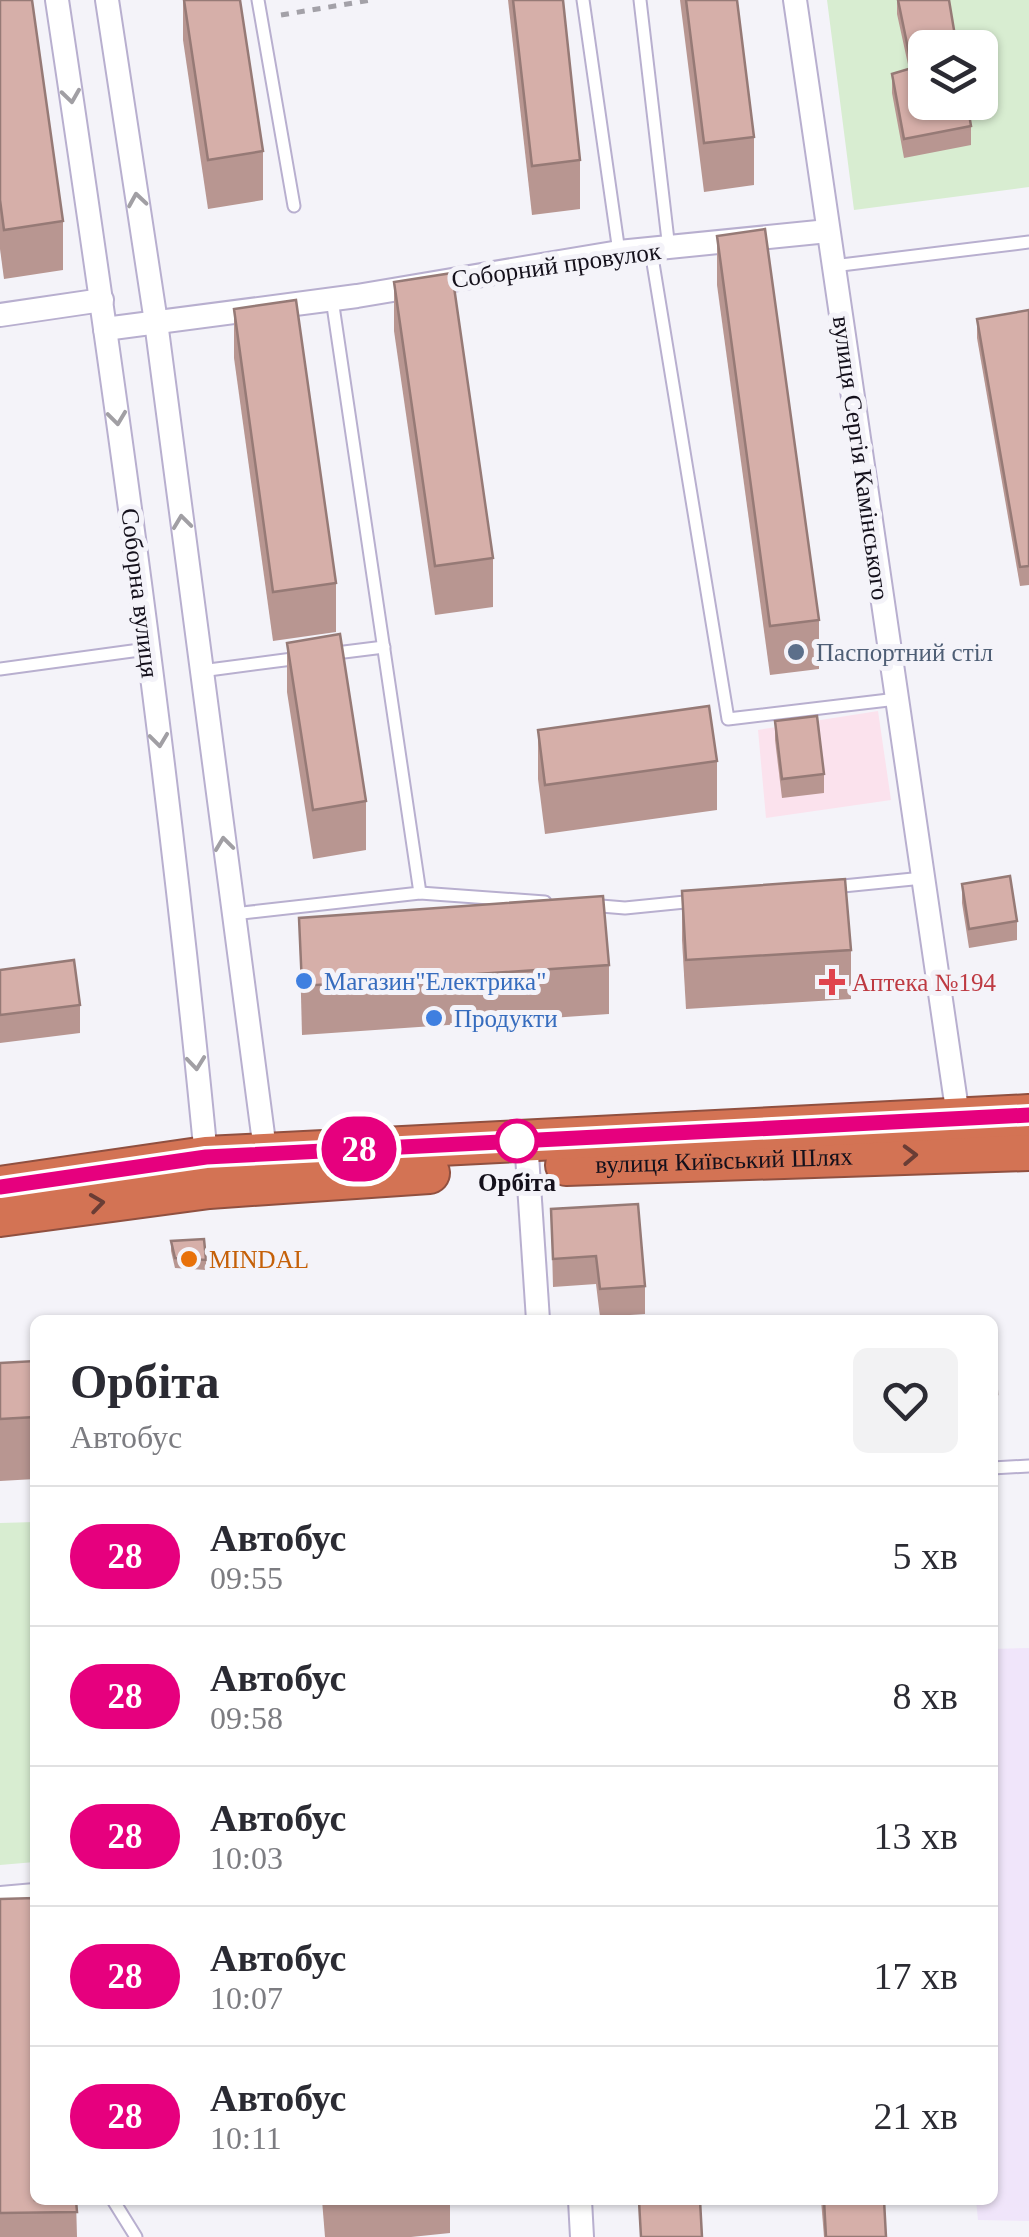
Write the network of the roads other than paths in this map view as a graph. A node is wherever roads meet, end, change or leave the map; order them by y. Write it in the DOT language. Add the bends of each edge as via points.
graph roads {
  1 [pos="57,0"];
  2 [pos="108,0"];
  3 [pos="258,0"];
  4 [pos="583,0"];
  5 [pos="640,0"];
  6 [pos="795,0"];
  7 [pos="294,206"];
  8 [pos="828,231"];
  9 [pos="1029,242"];
  10 [pos="660,250"];
  11 [pos="619,252"];
  12 [pos="833,266"];
  13 [pos="332,299"];
  14 [pos="102,300"];
  15 [pos="0,315"];
  16 [pos="156,322"];
  17 [pos="106,329"];
  18 [pos="384,646"];
  19 [pos="147,649"];
  20 [pos="0,670"];
  21 [pos="201,671"];
  22 [pos="897,699"];
  23 [pos="923,878"];
  24 [pos="824,888"];
  25 [pos="420,893"];
  26 [pos="704,900"];
  27 [pos="550,902"];
  28 [pos="569,904"];
  29 [pos="232,914"];
  30 [pos="1029,1115"];
  31 [pos="961,1136"];
  32 [pos="1029,1150"];
  33 [pos="527,1153"];
  34 [pos="268,1169"];
  35 [pos="208,1172"];
  36 [pos="0,1187"];
  37 [pos="0,1216"];
  38 [pos="538,1315"];
  39 [pos="1029,1466"];
  40 [pos="998,1468"];
  41 [pos="30,1895"];
  42 [pos="0,1898"];
  43 [pos="116,2205"];
  44 [pos="580,2205"];
  45 [pos="136,2237"];
  46 [pos="582,2237"];
  1 -- 14 [label="street, Соборна вулиця, one-way"];
  16 -- 2 [label="street, Соборна вулиця, one-way"];
  3 -- 7 [label="lane"];
  4 -- 11 [label="lane"];
  5 -- 10 [label="lane"];
  6 -- 8 [label="street, вулиця Сергія Камінського"];
  8 -- 10 [label="street, Соборний провулок"];
  8 -- 12 [label="street, вулиця Сергія Камінського"];
  9 -- 12 [label="lane"];
  10 -- 11 [label="street, Соборний провулок"];
  10 -- 22 [label="lane" via="728,720"];
  11 -- 13 [label="street, Соборний провулок"];
  12 -- 22 [label="street, вулиця Сергія Камінського"];
  13 -- 16 [label="street, Соборний провулок"];
  13 -- 18 [label="lane"];
  14 -- 15 [label="street"];
  14 -- 17 [label="street, Соборна вулиця"];
  16 -- 17 [label="street, Соборний провулок"];
  21 -- 16 [label="street, Соборна вулиця, one-way"];
  17 -- 19 [label="street, Соборна вулиця, one-way"];
  18 -- 21 [label="lane"];
  18 -- 25 [label="lane"];
  19 -- 20 [label="lane"];
  19 -- 35 [label="street, Соборна вулиця, one-way"];
  29 -- 21 [label="street, Соборна вулиця, one-way"];
  22 -- 23 [label="street, вулиця Сергія Камінського"];
  23 -- 24 [label="lane"];
  23 -- 31 [label="street, вулиця Сергія Камінського"];
  25 -- 27 [label="lane"];
  25 -- 29 [label="lane"];
  26 -- 28 [label="lane" via="624,908"];
  29 -- 34 [label="street, Соборна вулиця"];
  30 -- 31 [label="highway, вулиця Київський Шлях"];
  31 -- 32 [label="highway, вулиця Київський Шлях"];
  31 -- 33 [label="highway, вулиця Київський Шлях"];
  33 -- 34 [label="highway, вулиця Київський Шлях"];
  33 -- 38 [label="street"];
  34 -- 35 [label="highway, вулиця Київський Шлях"];
  35 -- 36 [label="highway, вулиця Київський Шлях"];
  37 -- 35 [label="highway, вулиця Київський Шлях, one-way"];
  39 -- 40 [label="lane"];
  41 -- 42 [label="street"];
  43 -- 45 [label="lane"];
  44 -- 46 [label="street"];
}
